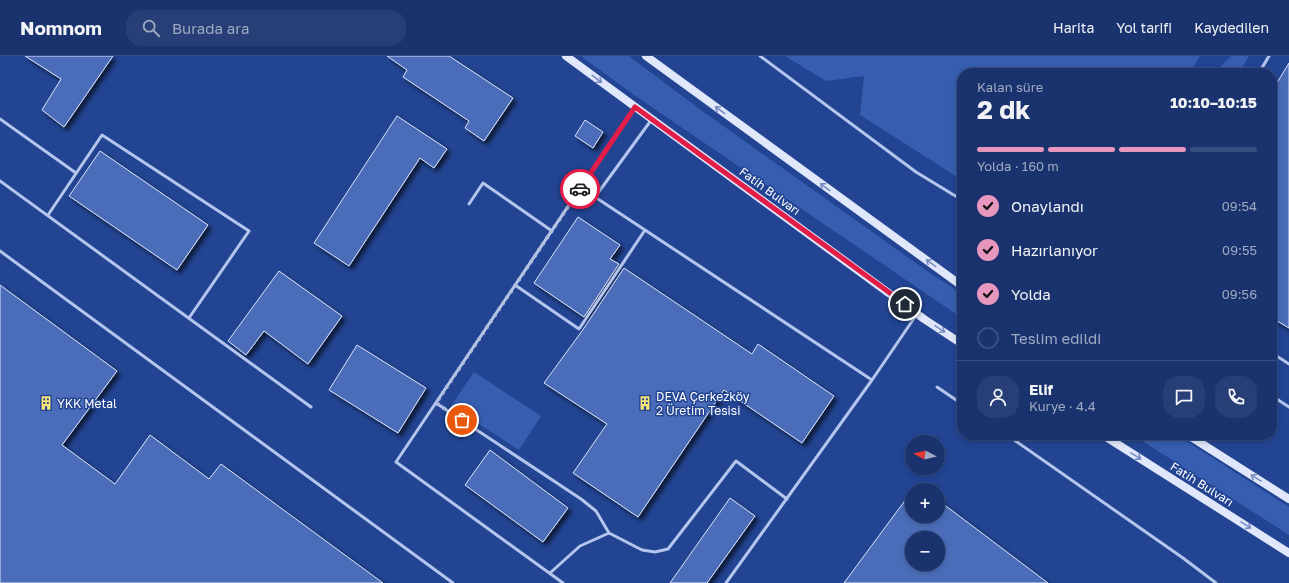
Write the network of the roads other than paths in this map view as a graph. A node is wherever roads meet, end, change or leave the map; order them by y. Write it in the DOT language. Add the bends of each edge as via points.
graph roads {
  1 [pos="566,56"];
  2 [pos="646,56"];
  3 [pos="760,56"];
  4 [pos="1269,56"];
  5 [pos="1263,68"];
  6 [pos="635,107"];
  7 [pos="0,119"];
  8 [pos="652,119"];
  9 [pos="76,173"];
  10 [pos="0,181"];
  11 [pos="957,197"];
  12 [pos="469,204"];
  13 [pos="48,215"];
  14 [pos="645,230"];
  15 [pos="552,231"];
  16 [pos="0,251"];
  17 [pos="957,282"];
  18 [pos="515,285"];
  19 [pos="917,313"];
  20 [pos="188,318"];
  21 [pos="957,341"];
  22 [pos="1277,356"];
  23 [pos="1289,364"];
  24 [pos="872,380"];
  25 [pos="937,387"];
  26 [pos="1277,399"];
  27 [pos="957,401"];
  28 [pos="436,403"];
  29 [pos="311,406"];
  30 [pos="1289,407"];
  31 [pos="1014,440"];
  32 [pos="1111,440"];
  33 [pos="1196,440"];
  34 [pos="787,499"];
  35 [pos="1289,499"];
  36 [pos="609,533"];
  37 [pos="1289,553"];
  38 [pos="550,573"];
  39 [pos="454,583"];
  40 [pos="563,583"];
  41 [pos="726,583"];
  42 [pos="1216,583"];
  1 -- 6 [label="main road, Fatih Bulvarı, one-way"];
  17 -- 2 [label="main road, one-way"];
  3 -- 11 [label="lane" via="916,172"];
  4 -- 5 [label="lane"];
  6 -- 8 [label="main road, Fatih Bulvarı"];
  6 -- 15 [label="lane"];
  7 -- 9 [label="lane"];
  8 -- 14 [label="lane" via="595,197"];
  8 -- 19 [label="main road, Fatih Bulvarı"];
  9 -- 13 [label="lane"];
  9 -- 20 [label="lane" via="102,135 249,231"];
  10 -- 13 [label="lane"];
  12 -- 15 [label="lane" via="483,183"];
  13 -- 20 [label="lane"];
  14 -- 18 [label="lane" via="579,329"];
  14 -- 24 [label="lane"];
  15 -- 18 [label="lane"];
  16 -- 39 [label="lane"];
  18 -- 28 [label="lane"];
  19 -- 21 [label="main road, Fatih Bulvarı, one-way"];
  19 -- 24 [label="lane"];
  20 -- 29 [label="lane"];
  22 -- 23 [label="lane"];
  24 -- 34 [label="lane"];
  25 -- 27 [label="lane"];
  26 -- 30 [label="lane"];
  28 -- 36 [label="lane" via="581,499 596,511"];
  28 -- 38 [label="lane" via="396,462"];
  31 -- 42 [label="lane"];
  32 -- 37 [label="main road, Fatih Bulvarı, one-way"];
  35 -- 33 [label="main road, one-way"];
  34 -- 36 [label="lane" via="736,461 668,549 655,552 642,550"];
  34 -- 41 [label="lane"];
  36 -- 38 [label="lane" via="580,546"];
  38 -- 40 [label="lane"];
}
